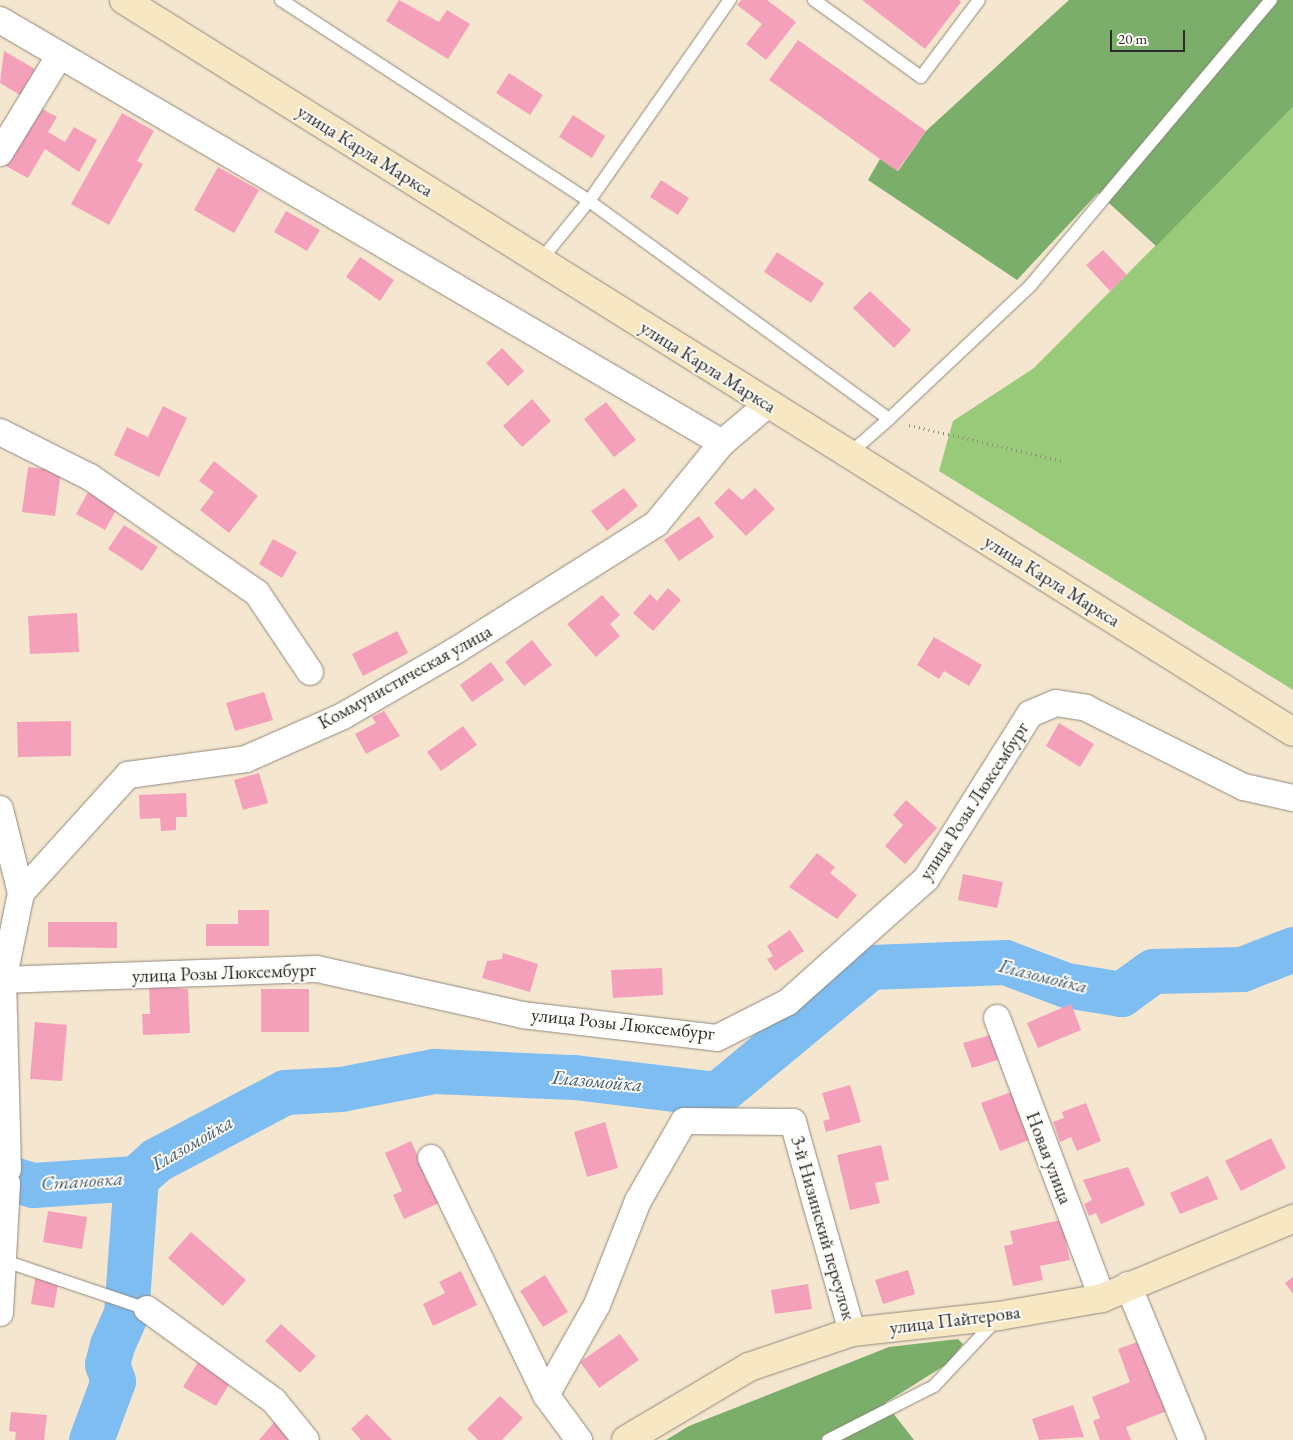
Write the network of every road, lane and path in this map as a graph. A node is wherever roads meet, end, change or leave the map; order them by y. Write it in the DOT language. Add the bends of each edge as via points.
graph roads {
  1 [pos="124,0"];
  2 [pos="281,0"];
  3 [pos="730,0"];
  4 [pos="814,0"];
  5 [pos="978,0"];
  6 [pos="1271,0"];
  7 [pos="0,20"];
  8 [pos="58,58"];
  9 [pos="0,153"];
  10 [pos="589,201"];
  11 [pos="540,261"];
  12 [pos="767,405"];
  13 [pos="889,420"];
  14 [pos="0,432"];
  15 [pos="722,443"];
  16 [pos="849,454"];
  17 [pos="1063,461"];
  18 [pos="310,672"];
  19 [pos="1293,732"];
  20 [pos="1293,798"];
  21 [pos="0,809"];
  22 [pos="22,893"];
  23 [pos="1,980"];
  24 [pos="997,1018"];
  25 [pos="431,1158"];
  26 [pos="1293,1219"];
  27 [pos="5,1261"];
  28 [pos="1128,1285"];
  29 [pos="1102,1298"];
  30 [pos="147,1309"];
  31 [pos="0,1313"];
  32 [pos="999,1316"];
  33 [pos="852,1332"];
  34 [pos="546,1395"];
  35 [pos="306,1440"];
  36 [pos="579,1440"];
  37 [pos="626,1440"];
  38 [pos="828,1440"];
  39 [pos="1192,1440"];
  1 -- 11 [label="main road, улица Карла Маркса"];
  2 -- 10 [label="lane"];
  3 -- 10 [label="lane"];
  4 -- 5 [label="lane" via="921,77"];
  6 -- 13 [label="lane" via="1030,286"];
  7 -- 8 [label="street"];
  8 -- 9 [label="street"];
  8 -- 15 [label="street"];
  10 -- 11 [label="lane"];
  10 -- 13 [label="lane"];
  11 -- 12 [label="main road, улица Карла Маркса"];
  12 -- 15 [label="street, Коммунистическая улица"];
  12 -- 16 [label="main road, улица Карла Маркса"];
  13 -- 16 [label="lane"];
  13 -- 17 [label="path"];
  14 -- 18 [label="street" via="90,477 257,593"];
  15 -- 22 [label="street, Коммунистическая улица" via="656,524 455,651 343,716 246,759 128,775"];
  16 -- 19 [label="main road, улица Карла Маркса"];
  20 -- 23 [label="street, улица Розы Люксембург" via="1244,788 1086,708 1056,703 1030,714 926,880 788,1002 717,1038 522,1014 318,968"];
  21 -- 22 [label="street, Коммунистическая улица"];
  22 -- 23 [label="street, Коммунистическая улица"];
  23 -- 27 [label="street, Коммунистическая улица" via="8,1176"];
  24 -- 29 [label="street, Новая улица"];
  25 -- 34 [label="street"];
  26 -- 28 [label="main road, улица Пайтерова"];
  27 -- 30 [label="lane"];
  27 -- 31 [label="street, Коммунистическая улица"];
  28 -- 29 [label="main road, улица Пайтерова"];
  28 -- 39 [label="street"];
  29 -- 32 [label="main road, улица Пайтерова"];
  30 -- 35 [label="street" via="274,1401"];
  32 -- 33 [label="main road, улица Пайтерова"];
  32 -- 38 [label="lane" via="934,1386"];
  33 -- 34 [label="street, 3-й Низинский переулок" via="793,1122 684,1121 638,1201 597,1305"];
  33 -- 37 [label="main road, улица Пайтерова" via="749,1367"];
  34 -- 36 [label="street"];
}
